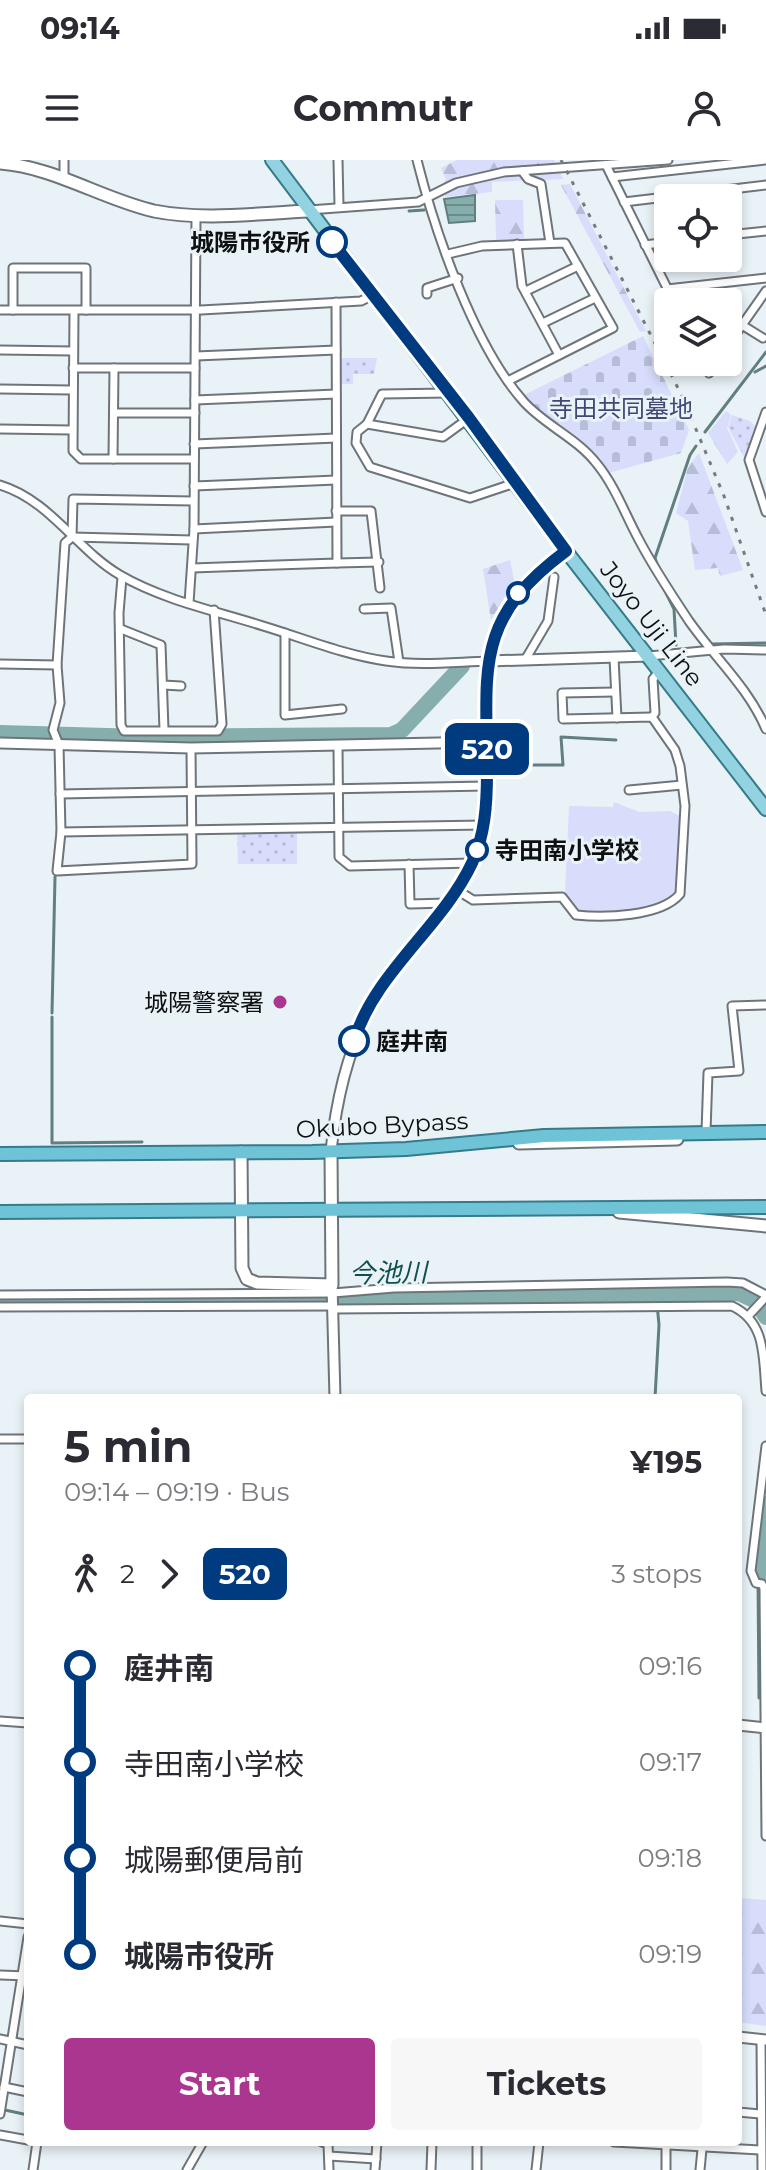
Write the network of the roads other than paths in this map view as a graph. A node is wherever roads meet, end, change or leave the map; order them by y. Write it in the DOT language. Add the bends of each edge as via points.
graph roads {
  1 [pos="64,160"];
  2 [pos="272,160"];
  3 [pos="338,160"];
  4 [pos="417,160"];
  5 [pos="668,160"];
  6 [pos="765,160"];
  7 [pos="648,161"];
  8 [pos="0,163"];
  9 [pos="600,163"];
  10 [pos="522,171"];
  11 [pos="612,177"];
  12 [pos="64,180"];
  13 [pos="766,185"];
  14 [pos="427,198"];
  15 [pos="624,202"];
  16 [pos="339,206"];
  17 [pos="309,211"];
  18 [pos="196,216"];
  19 [pos="766,231"];
  20 [pos="742,234"];
  21 [pos="550,243"];
  22 [pos="517,244"];
  23 [pos="654,244"];
  24 [pos="645,245"];
  25 [pos="448,254"];
  26 [pos="578,266"];
  27 [pos="458,278"];
  28 [pos="766,278"];
  29 [pos="666,288"];
  30 [pos="676,288"];
  31 [pos="526,291"];
  32 [pos="766,291"];
  33 [pos="427,294"];
  34 [pos="373,295"];
  35 [pos="595,298"];
  36 [pos="336,302"];
  37 [pos="0,310"];
  38 [pos="13,310"];
  39 [pos="86,310"];
  40 [pos="196,310"];
  41 [pos="74,311"];
  42 [pos="543,323"];
  43 [pos="742,325"];
  44 [pos="763,338"];
  45 [pos="0,350"];
  46 [pos="336,350"];
  47 [pos="73,351"];
  48 [pos="559,355"];
  49 [pos="196,356"];
  50 [pos="73,368"];
  51 [pos="114,368"];
  52 [pos="195,368"];
  53 [pos="508,381"];
  54 [pos="0,389"];
  55 [pos="72,390"];
  56 [pos="448,393"];
  57 [pos="336,394"];
  58 [pos="195,400"];
  59 [pos="766,412"];
  60 [pos="114,413"];
  61 [pos="195,413"];
  62 [pos="469,418"];
  63 [pos="367,424"];
  64 [pos="0,429"];
  65 [pos="72,430"];
  66 [pos="336,440"];
  67 [pos="356,443"];
  68 [pos="194,444"];
  69 [pos="113,459"];
  70 [pos="194,459"];
  71 [pos="336,480"];
  72 [pos="515,483"];
  73 [pos="0,485"];
  74 [pos="194,486"];
  75 [pos="193,501"];
  76 [pos="336,511"];
  77 [pos="766,512"];
  78 [pos="336,522"];
  79 [pos="194,529"];
  80 [pos="72,537"];
  81 [pos="192,540"];
  82 [pos="566,551"];
  83 [pos="379,562"];
  84 [pos="337,563"];
  85 [pos="192,568"];
  86 [pos="122,577"];
  87 [pos="554,577"];
  88 [pos="380,588"];
  89 [pos="189,603"];
  90 [pos="364,609"];
  91 [pos="214,610"];
  92 [pos="121,629"];
  93 [pos="285,633"];
  94 [pos="766,650"];
  95 [pos="713,651"];
  96 [pos="649,656"];
  97 [pos="614,658"];
  98 [pos="525,660"];
  99 [pos="489,661"];
  100 [pos="399,662"];
  101 [pos="0,664"];
  102 [pos="57,665"];
  103 [pos="660,670"];
  104 [pos="163,685"];
  105 [pos="181,686"];
  106 [pos="615,692"];
  107 [pos="342,709"];
  108 [pos="652,717"];
  109 [pos="617,718"];
  110 [pos="766,729"];
  111 [pos="164,730"];
  112 [pos="55,737"];
  113 [pos="487,742"];
  114 [pos="0,743"];
  115 [pos="338,746"];
  116 [pos="191,748"];
  117 [pos="682,785"];
  118 [pos="487,786"];
  119 [pos="338,789"];
  120 [pos="629,790"];
  121 [pos="192,791"];
  122 [pos="60,794"];
  123 [pos="766,809"];
  124 [pos="484,825"];
  125 [pos="338,827"];
  126 [pos="192,829"];
  127 [pos="61,832"];
  128 [pos="472,863"];
  129 [pos="409,864"];
  130 [pos="457,890"];
  131 [pos="447,903"];
  132 [pos="766,1005"];
  133 [pos="706,1132"];
  134 [pos="766,1132"];
  135 [pos="766,1138"];
  136 [pos="459,1143"];
  137 [pos="331,1151"];
  138 [pos="241,1152"];
  139 [pos="0,1154"];
  140 [pos="766,1207"];
  141 [pos="591,1209"];
  142 [pos="0,1212"];
  143 [pos="241,1212"];
  144 [pos="331,1212"];
  145 [pos="766,1226"];
  146 [pos="332,1289"];
  147 [pos="0,1295"];
  148 [pos="765,1295"];
  149 [pos="0,1307"];
  150 [pos="333,1307"];
  151 [pos="750,1314"];
  152 [pos="766,1391"];
  153 [pos="335,1394"];
  154 [pos="0,1439"];
  155 [pos="24,1439"];
  156 [pos="766,1446"];
  157 [pos="0,1721"];
  158 [pos="24,1723"];
  159 [pos="742,1725"];
  160 [pos="765,1728"];
  161 [pos="766,1836"];
  162 [pos="0,1921"];
  163 [pos="24,1924"];
  164 [pos="0,1975"];
  165 [pos="24,1976"];
  166 [pos="24,1981"];
  167 [pos="742,2037"];
  168 [pos="0,2039"];
  169 [pos="764,2040"];
  170 [pos="11,2041"];
  171 [pos="24,2044"];
  172 [pos="764,2073"];
  173 [pos="4,2087"];
  174 [pos="24,2091"];
  175 [pos="742,2112"];
  176 [pos="0,2114"];
  177 [pos="760,2114"];
  178 [pos="0,2135"];
  179 [pos="24,2139"];
  180 [pos="36,2146"];
  181 [pos="201,2146"];
  182 [pos="328,2146"];
  183 [pos="377,2146"];
  184 [pos="432,2146"];
  185 [pos="477,2146"];
  186 [pos="539,2146"];
  187 [pos="666,2146"];
  188 [pos="675,2146"];
  189 [pos="702,2149"];
  190 [pos="760,2150"];
  191 [pos="329,2156"];
  192 [pos="376,2159"];
  193 [pos="33,2170"];
  194 [pos="187,2170"];
  195 [pos="329,2170"];
  196 [pos="375,2170"];
  197 [pos="431,2170"];
  198 [pos="477,2170"];
  199 [pos="536,2170"];
  200 [pos="666,2170"];
  201 [pos="700,2170"];
  202 [pos="762,2170"];
  1 -- 12 [label="street"];
  2 -- 17 [label="main road, Joyo Uji Line"];
  3 -- 16 [label="street"];
  4 -- 14 [label="street"];
  5 -- 7 [label="street"];
  6 -- 11 [label="street"];
  7 -- 9 [label="street"];
  8 -- 12 [label="main road"];
  9 -- 10 [label="street"];
  9 -- 11 [label="street"];
  10 -- 14 [label="street" via="456,183"];
  10 -- 21 [label="street" via="541,184"];
  11 -- 15 [label="street"];
  12 -- 18 [label="main road" via="145,208"];
  13 -- 15 [label="street"];
  14 -- 16 [label="street"];
  14 -- 25 [label="street"];
  15 -- 24 [label="street"];
  16 -- 17 [label="street"];
  17 -- 18 [label="main road"];
  17 -- 34 [label="main road, Joyo Uji Line"];
  18 -- 40 [label="street"];
  19 -- 20 [label="street"];
  21 -- 22 [label="street"];
  21 -- 26 [label="street" via="565,243"];
  22 -- 25 [label="street"];
  22 -- 31 [label="street"];
  23 -- 24 [label="street"];
  24 -- 29 [label="street"];
  25 -- 27 [label="street"];
  26 -- 31 [label="street"];
  26 -- 35 [label="street"];
  27 -- 33 [label="street" via="427,288"];
  27 -- 53 [label="street" via="486,345"];
  28 -- 30 [label="street"];
  31 -- 42 [label="street"];
  32 -- 43 [label="street"];
  34 -- 36 [label="street"];
  34 -- 56 [label="main road, Joyo Uji Line"];
  35 -- 42 [label="street"];
  35 -- 48 [label="street" via="613,328"];
  36 -- 40 [label="street"];
  36 -- 46 [label="street"];
  37 -- 38 [label="street"];
  38 -- 39 [label="street" via="13,268 86,268"];
  38 -- 41 [label="street"];
  39 -- 40 [label="street"];
  39 -- 41 [label="street"];
  40 -- 49 [label="street"];
  41 -- 47 [label="street"];
  42 -- 48 [label="street"];
  43 -- 44 [label="street"];
  45 -- 47 [label="street"];
  46 -- 49 [label="street"];
  46 -- 57 [label="street"];
  47 -- 50 [label="street"];
  48 -- 53 [label="street"];
  49 -- 52 [label="street"];
  50 -- 51 [label="street"];
  50 -- 55 [label="street"];
  51 -- 52 [label="street"];
  51 -- 60 [label="street"];
  52 -- 58 [label="street"];
  53 -- 95 [label="street" via="537,416 599,466 653,566"];
  54 -- 55 [label="street"];
  55 -- 65 [label="street"];
  56 -- 62 [label="main road, Joyo Uji Line"];
  56 -- 63 [label="street" via="382,394"];
  57 -- 58 [label="street"];
  57 -- 66 [label="street"];
  58 -- 61 [label="street"];
  59 -- 77 [label="street" via="749,460"];
  60 -- 61 [label="street"];
  60 -- 69 [label="street"];
  61 -- 68 [label="street"];
  62 -- 63 [label="street" via="443,437"];
  62 -- 72 [label="main road, Joyo Uji Line"];
  63 -- 67 [label="street" via="357,432"];
  64 -- 65 [label="street"];
  65 -- 69 [label="street" via="73,451 81,459"];
  66 -- 67 [label="street"];
  66 -- 68 [label="street"];
  66 -- 71 [label="street"];
  67 -- 72 [label="street" via="370,467 470,498"];
  68 -- 70 [label="street"];
  69 -- 70 [label="street"];
  70 -- 74 [label="street"];
  71 -- 74 [label="street"];
  71 -- 76 [label="street"];
  72 -- 82 [label="main road, Joyo Uji Line"];
  73 -- 80 [label="street" via="36,504"];
  74 -- 75 [label="street"];
  75 -- 79 [label="street"];
  75 -- 80 [label="street" via="73,499"];
  76 -- 78 [label="street"];
  76 -- 83 [label="street" via="371,511"];
  78 -- 79 [label="street"];
  78 -- 84 [label="street"];
  79 -- 81 [label="street"];
  80 -- 81 [label="street"];
  80 -- 86 [label="street"];
  80 -- 102 [label="street" via="65,543"];
  81 -- 85 [label="street"];
  82 -- 96 [label="main road, Joyo Uji Line"];
  82 -- 99 [label="street" via="515,596"];
  83 -- 84 [label="street"];
  83 -- 88 [label="street"];
  84 -- 85 [label="street"];
  85 -- 89 [label="street"];
  86 -- 89 [label="street"];
  86 -- 92 [label="street"];
  87 -- 98 [label="street" via="548,621"];
  89 -- 91 [label="street"];
  90 -- 100 [label="street" via="391,608"];
  91 -- 93 [label="street"];
  91 -- 111 [label="street" via="222,724 218,731"];
  92 -- 104 [label="street" via="161,645"];
  92 -- 111 [label="street" via="121,725 124,731"];
  93 -- 100 [label="street"];
  93 -- 107 [label="street" via="285,715"];
  94 -- 95 [label="street"];
  95 -- 96 [label="street"];
  95 -- 110 [label="street" via="746,690"];
  96 -- 97 [label="street"];
  96 -- 103 [label="main road, Joyo Uji Line"];
  97 -- 98 [label="street"];
  97 -- 106 [label="street"];
  98 -- 99 [label="street"];
  99 -- 100 [label="street"];
  99 -- 113 [label="street"];
  101 -- 102 [label="street"];
  102 -- 112 [label="street" via="60,703"];
  103 -- 108 [label="street" via="653,679"];
  103 -- 123 [label="main road, Joyo Uji Line"];
  104 -- 105 [label="street"];
  104 -- 111 [label="street"];
  106 -- 109 [label="street"];
  106 -- 109 [label="street" via="562,693 563,719"];
  108 -- 109 [label="street"];
  108 -- 117 [label="street" via="678,756"];
  112 -- 114 [label="street"];
  112 -- 116 [label="street"];
  112 -- 122 [label="street"];
  113 -- 115 [label="street"];
  113 -- 118 [label="street"];
  115 -- 116 [label="street"];
  115 -- 119 [label="street"];
  116 -- 121 [label="street"];
  117 -- 120 [label="street"];
  117 -- 130 [label="street" via="680,894 674,901 611,918 576,915 562,897 473,900"];
  118 -- 119 [label="street"];
  118 -- 124 [label="street"];
  119 -- 121 [label="street"];
  119 -- 125 [label="street"];
  121 -- 122 [label="street"];
  121 -- 126 [label="street"];
  122 -- 127 [label="street"];
  124 -- 125 [label="street"];
  124 -- 128 [label="street"];
  125 -- 126 [label="street"];
  125 -- 129 [label="street" via="339,857 350,866"];
  126 -- 127 [label="street"];
  126 -- 127 [label="street" via="192,864 57,871"];
  128 -- 129 [label="street"];
  128 -- 130 [label="street"];
  129 -- 131 [label="street" via="410,904"];
  130 -- 131 [label="street"];
  131 -- 137 [label="street" via="359,1026 342,1079"];
  132 -- 133 [label="street" via="732,1006 739,1071 708,1073"];
  133 -- 134 [label="highway, Okubo Bypass"];
  133 -- 136 [label="highway, Okubo Bypass"];
  135 -- 136 [label="main road"];
  136 -- 137 [label="highway, Okubo Bypass"];
  137 -- 138 [label="highway, Okubo Bypass"];
  137 -- 144 [label="main road"];
  138 -- 139 [label="highway, Okubo Bypass"];
  138 -- 143 [label="main road"];
  140 -- 141 [label="highway"];
  141 -- 144 [label="highway"];
  141 -- 145 [label="main road"];
  142 -- 143 [label="highway"];
  143 -- 144 [label="highway"];
  143 -- 146 [label="main road" via="247,1279"];
  144 -- 146 [label="main road"];
  146 -- 147 [label="street"];
  146 -- 148 [label="street" via="727,1282 743,1283"];
  146 -- 150 [label="street"];
  148 -- 151 [label="street"];
  149 -- 150 [label="street"];
  150 -- 151 [label="street" via="732,1306"];
  150 -- 153 [label="street"];
  151 -- 152 [label="street" via="759,1331"];
  154 -- 155 [label="street"];
  156 -- 160 [label="street" via="751,1571 759,1583"];
  157 -- 158 [label="street"];
  159 -- 160 [label="street"];
  160 -- 161 [label="street"];
  162 -- 163 [label="street"];
  164 -- 165 [label="street"];
  166 -- 170 [label="street"];
  167 -- 169 [label="street"];
  168 -- 170 [label="street"];
  169 -- 172 [label="street"];
  170 -- 171 [label="street"];
  170 -- 173 [label="street"];
  172 -- 177 [label="street"];
  173 -- 174 [label="street"];
  173 -- 176 [label="street"];
  175 -- 177 [label="street"];
  177 -- 190 [label="street"];
  178 -- 179 [label="street"];
  180 -- 193 [label="street"];
  181 -- 194 [label="street"];
  182 -- 191 [label="street"];
  183 -- 192 [label="street"];
  184 -- 197 [label="street"];
  185 -- 198 [label="street"];
  186 -- 199 [label="street"];
  187 -- 200 [label="street"];
  188 -- 189 [label="street"];
  189 -- 190 [label="street"];
  189 -- 201 [label="street"];
  190 -- 202 [label="street"];
  191 -- 192 [label="street"];
  191 -- 195 [label="street"];
  192 -- 196 [label="street"];
}
